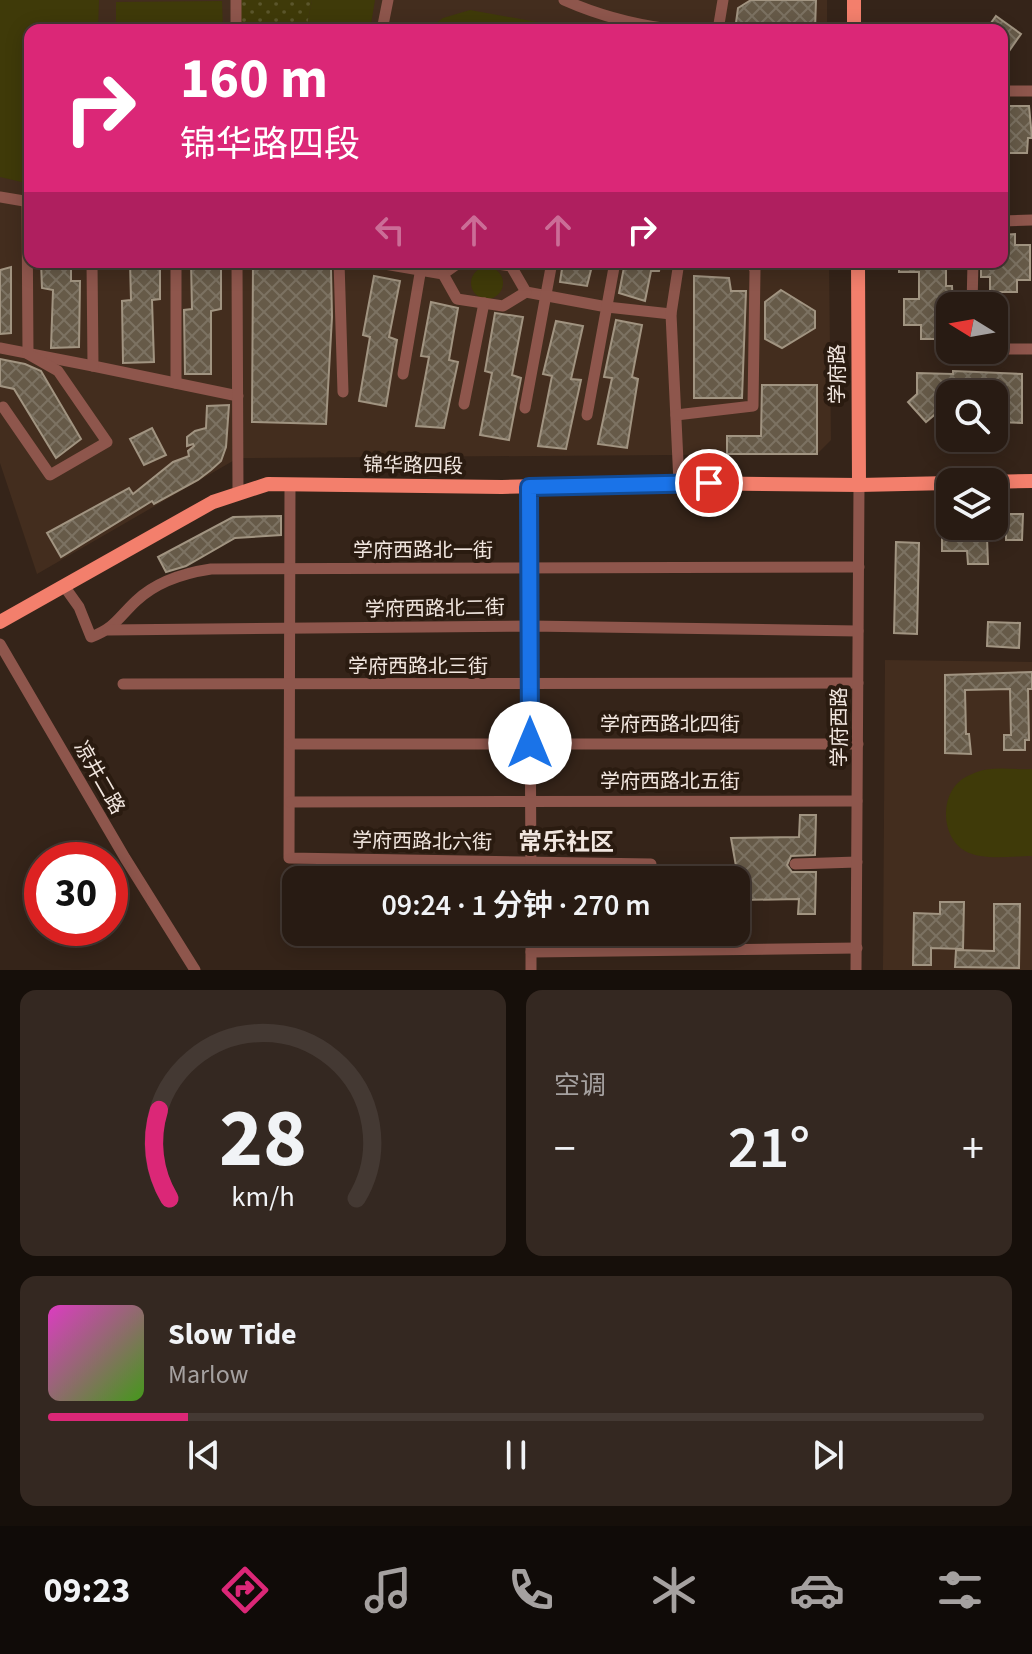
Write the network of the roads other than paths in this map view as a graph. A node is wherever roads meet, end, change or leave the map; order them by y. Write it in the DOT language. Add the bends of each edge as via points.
graph roads {
  1 [pos="236,0"];
  2 [pos="388,0"];
  3 [pos="564,0"];
  4 [pos="723,0"];
  5 [pos="854,0"];
  6 [pos="236,24"];
  7 [pos="383,24"];
  8 [pos="637,24"];
  9 [pos="719,24"];
  10 [pos="854,24"];
  11 [pos="1008,91"];
  12 [pos="1032,91"];
  13 [pos="0,197"];
  14 [pos="24,201"];
  15 [pos="1032,220"];
  16 [pos="1008,221"];
  17 [pos="28,268"];
  18 [pos="92,268"];
  19 [pos="176,268"];
  20 [pos="237,268"];
  21 [pos="339,268"];
  22 [pos="421,268"];
  23 [pos="426,268"];
  24 [pos="452,268"];
  25 [pos="512,268"];
  26 [pos="551,268"];
  27 [pos="614,268"];
  28 [pos="678,268"];
  29 [pos="754,268"];
  30 [pos="858,268"];
  31 [pos="973,268"];
  32 [pos="443,274"];
  33 [pos="526,292"];
  34 [pos="972,292"];
  35 [pos="546,296"];
  36 [pos="484,303"];
  37 [pos="607,307"];
  38 [pos="671,314"];
  39 [pos="0,348"];
  40 [pos="1008,349"];
  41 [pos="1032,349"];
  42 [pos="28,354"];
  43 [pos="93,366"];
  44 [pos="403,374"];
  45 [pos="176,383"];
  46 [pos="343,392"];
  47 [pos="238,396"];
  48 [pos="464,404"];
  49 [pos="3,407"];
  50 [pos="525,408"];
  51 [pos="587,415"];
  52 [pos="676,415"];
  53 [pos="1032,481"];
  54 [pos="1008,482"];
  55 [pos="679,483"];
  56 [pos="936,483"];
  57 [pos="290,485"];
  58 [pos="859,485"];
  59 [pos="529,487"];
  60 [pos="238,494"];
  61 [pos="859,567"];
  62 [pos="291,569"];
  63 [pos="530,569"];
  64 [pos="64,586"];
  65 [pos="0,622"];
  66 [pos="530,626"];
  67 [pos="290,629"];
  68 [pos="108,630"];
  69 [pos="858,631"];
  70 [pos="0,644"];
  71 [pos="858,683"];
  72 [pos="123,684"];
  73 [pos="290,685"];
  74 [pos="530,686"];
  75 [pos="530,743"];
  76 [pos="290,744"];
  77 [pos="858,744"];
  78 [pos="530,799"];
  79 [pos="857,801"];
  80 [pos="290,802"];
  81 [pos="531,861"];
  82 [pos="857,862"];
  83 [pos="651,864"];
  84 [pos="795,864"];
  85 [pos="531,866"];
  86 [pos="531,946"];
  87 [pos="857,948"];
  88 [pos="531,952"];
  89 [pos="195,970"];
  90 [pos="531,970"];
  91 [pos="856,970"];
  1 -- 6 [label="street"];
  2 -- 7 [label="street"];
  3 -- 8 [label="street"];
  4 -- 9 [label="street"];
  5 -- 10 [label="main road"];
  11 -- 12 [label="street"];
  13 -- 14 [label="street"];
  15 -- 16 [label="street"];
  17 -- 42 [label="street"];
  18 -- 43 [label="street"];
  19 -- 45 [label="street"];
  20 -- 47 [label="street"];
  21 -- 46 [label="street"];
  22 -- 44 [label="street"];
  23 -- 32 [label="street"];
  24 -- 32 [label="street"];
  25 -- 33 [label="street"];
  26 -- 35 [label="street"];
  27 -- 37 [label="street"];
  28 -- 38 [label="street"];
  29 -- 52 [label="street" via="753,406"];
  30 -- 58 [label="main road, 学府路"];
  31 -- 34 [label="street"];
  32 -- 36 [label="street" via="457,299"];
  33 -- 35 [label="street"];
  33 -- 36 [label="street" via="503,306"];
  35 -- 37 [label="street"];
  35 -- 50 [label="street"];
  36 -- 48 [label="street"];
  37 -- 38 [label="street"];
  37 -- 51 [label="street"];
  38 -- 52 [label="street"];
  39 -- 42 [label="street"];
  40 -- 41 [label="street"];
  42 -- 43 [label="street"];
  42 -- 49 [label="street" via="58,371 107,442 50,475"];
  43 -- 45 [label="street"];
  45 -- 47 [label="street"];
  47 -- 60 [label="street"];
  52 -- 55 [label="street"];
  53 -- 54 [label="main road"];
  55 -- 58 [label="main road, 锦华路四段"];
  55 -- 59 [label="main road, 锦华路四段"];
  56 -- 58 [label="main road, 锦华路四段"];
  57 -- 59 [label="main road, 锦华路四段"];
  57 -- 60 [label="main road, 锦华路四段" via="268,484"];
  57 -- 62 [label="street"];
  58 -- 61 [label="street, 学府西路"];
  59 -- 63 [label="street"];
  60 -- 64 [label="main road, 锦华路四段" via="213,502"];
  61 -- 63 [label="street, 学府西路北一街"];
  61 -- 69 [label="street, 学府西路"];
  62 -- 63 [label="street, 学府西路北一街"];
  62 -- 67 [label="street"];
  62 -- 68 [label="street, 学府西路北一街" via="183,573 138,599"];
  63 -- 66 [label="street"];
  64 -- 65 [label="main road, 锦华路四段"];
  64 -- 68 [label="street" via="91,637"];
  66 -- 67 [label="street, 学府西路北二街"];
  66 -- 69 [label="street, 学府西路北二街"];
  66 -- 74 [label="street"];
  67 -- 68 [label="street, 学府西路北二街"];
  67 -- 73 [label="street"];
  69 -- 71 [label="street, 学府西路"];
  70 -- 89 [label="street, 凉井二路"];
  71 -- 74 [label="street, 学府西路北三街"];
  71 -- 77 [label="street, 学府西路"];
  72 -- 73 [label="street, 学府西路北三街"];
  73 -- 74 [label="street, 学府西路北三街"];
  73 -- 76 [label="street"];
  74 -- 75 [label="street"];
  75 -- 76 [label="street, 学府西路北四街"];
  75 -- 77 [label="street, 学府西路北四街"];
  75 -- 78 [label="street"];
  76 -- 80 [label="street"];
  77 -- 79 [label="street, 学府西路"];
  78 -- 79 [label="street, 学府西路北五街"];
  78 -- 80 [label="street, 学府西路北五街"];
  78 -- 81 [label="street"];
  79 -- 82 [label="street, 学府西路"];
  80 -- 81 [label="street, 学府西路北六街" via="289,858"];
  81 -- 83 [label="street, 学府西路北六街"];
  81 -- 85 [label="street"];
  82 -- 84 [label="street"];
  82 -- 87 [label="street, 学府西路"];
  86 -- 88 [label="street"];
  87 -- 88 [label="street"];
  87 -- 91 [label="street, 学府西路"];
  88 -- 90 [label="street"];
}
